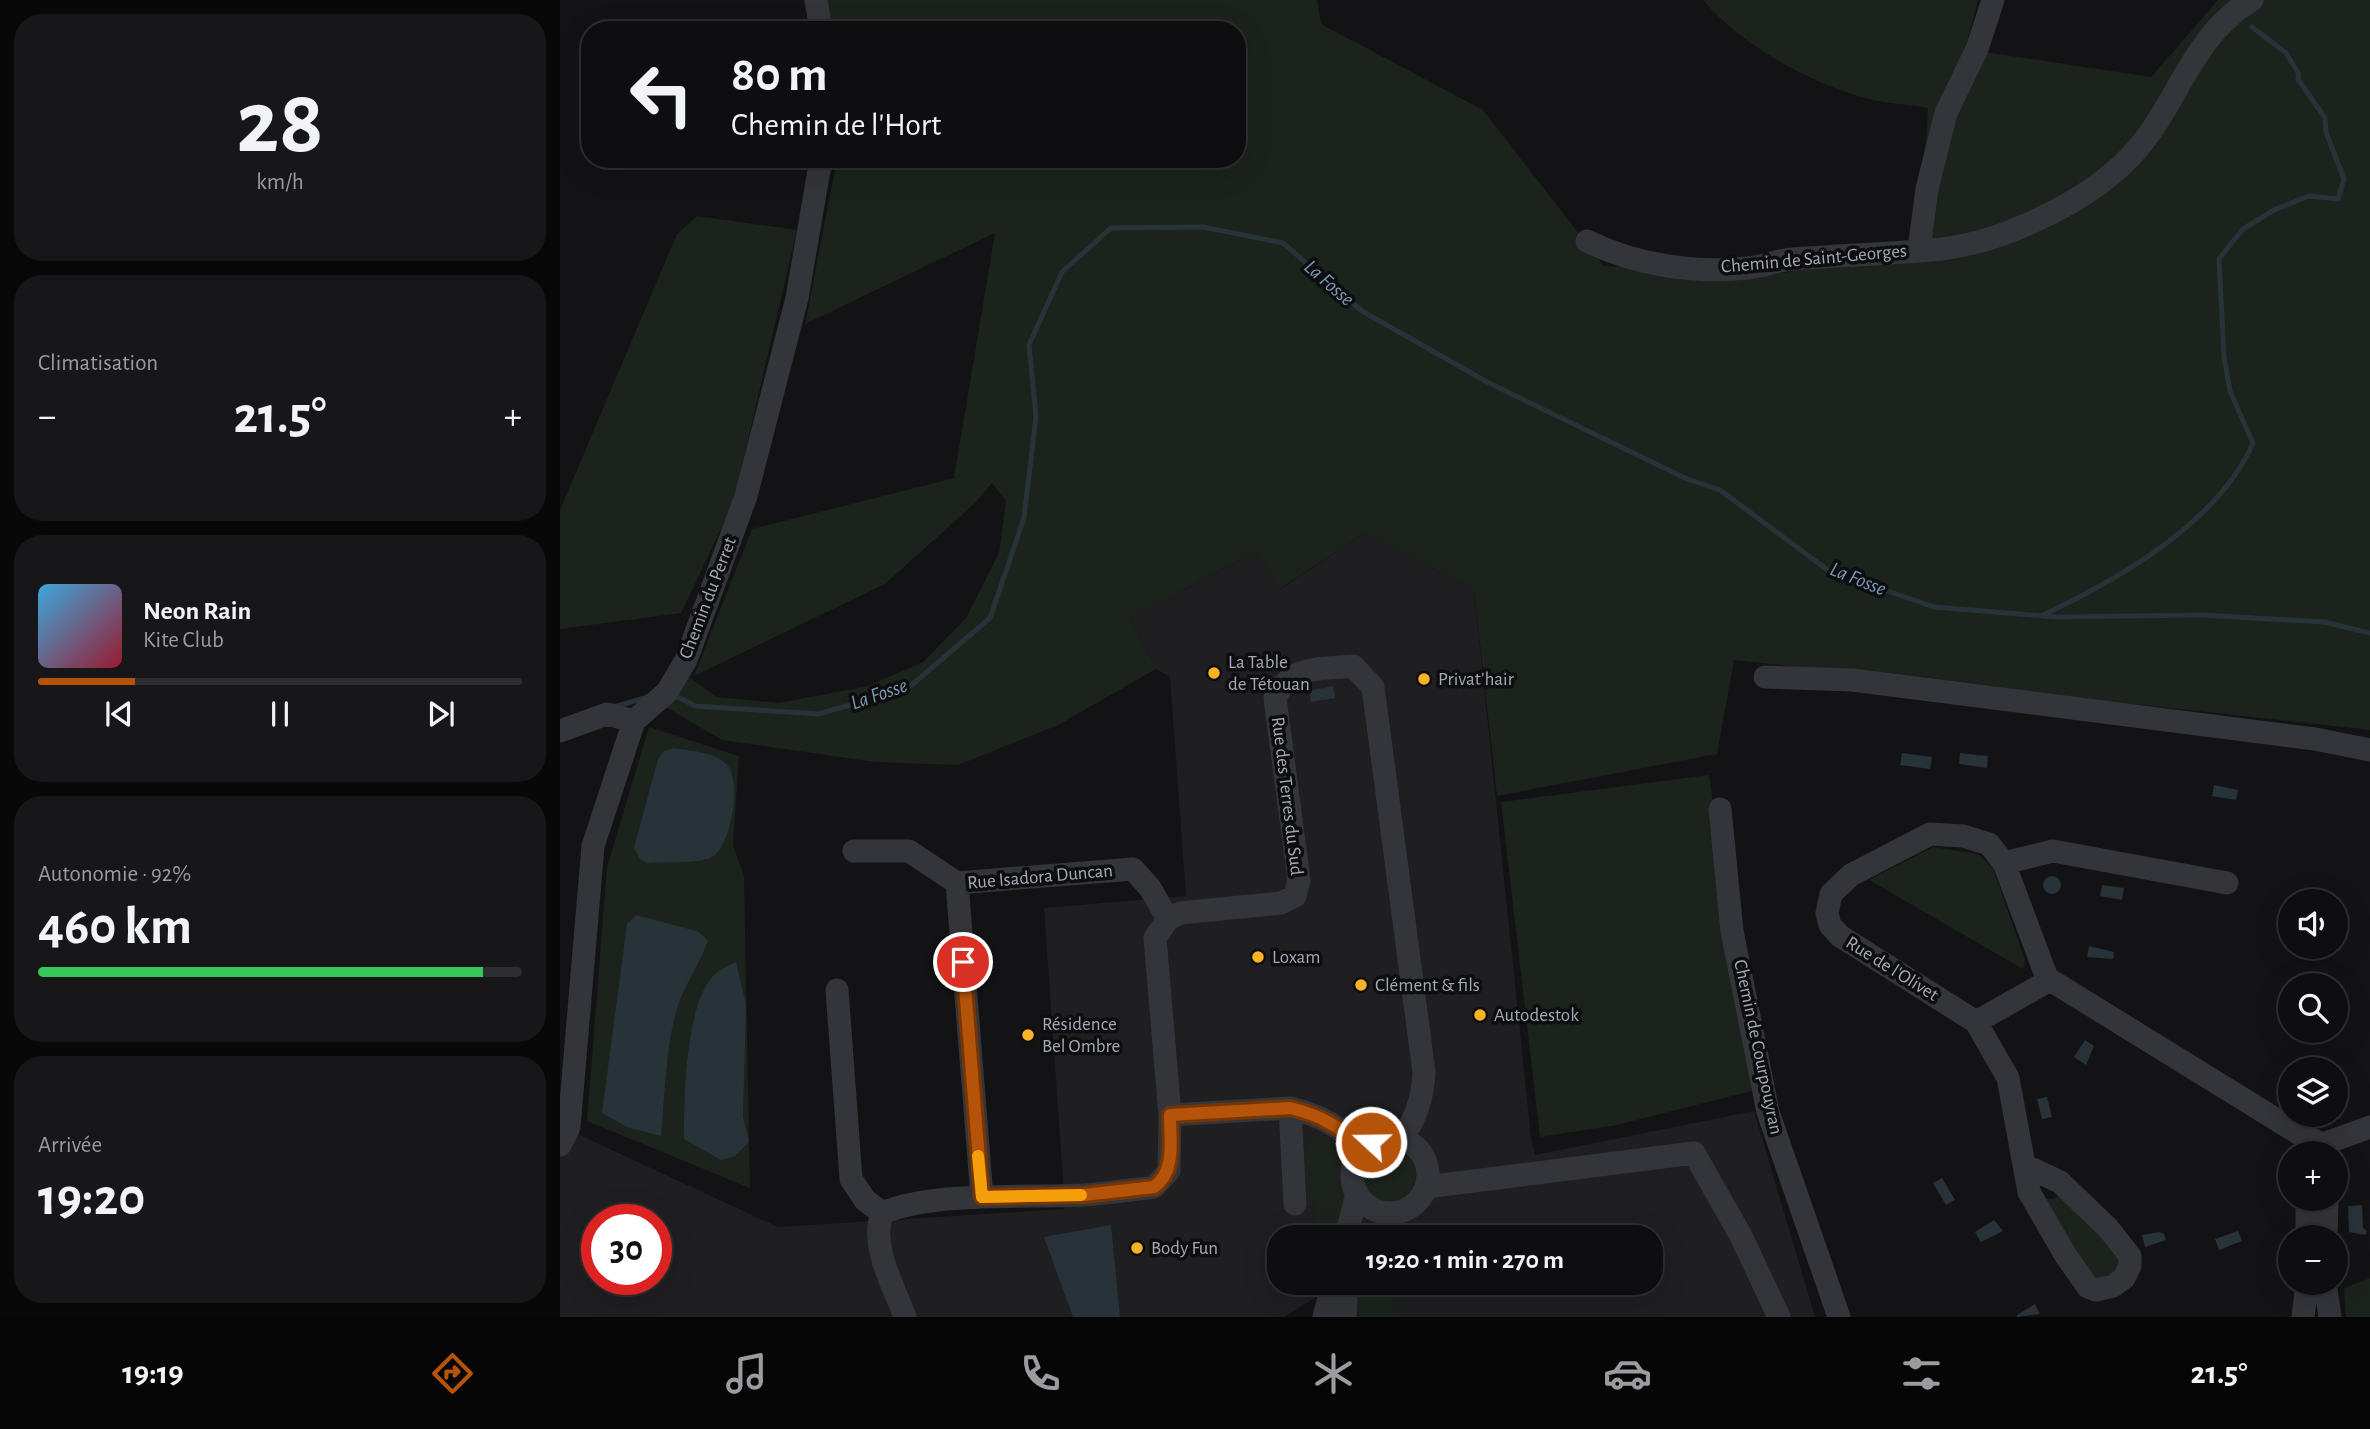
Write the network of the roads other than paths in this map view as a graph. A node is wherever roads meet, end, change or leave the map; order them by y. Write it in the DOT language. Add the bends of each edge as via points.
graph roads {
  1 [pos="816,0"];
  2 [pos="1993,0"];
  3 [pos="2252,0"];
  4 [pos="820,21"];
  5 [pos="819,168"];
  6 [pos="1587,240"];
  7 [pos="1919,250"];
  8 [pos="1765,677"];
  9 [pos="634,721"];
  10 [pos="560,731"];
  11 [pos="2370,750"];
  12 [pos="1720,809"];
  13 [pos="854,851"];
  14 [pos="2004,863"];
  15 [pos="957,883"];
  16 [pos="2227,883"];
  17 [pos="1168,919"];
  18 [pos="2047,978"];
  19 [pos="837,990"];
  20 [pos="1976,1022"];
  21 [pos="1290,1108"];
  22 [pos="1170,1115"];
  23 [pos="2370,1127"];
  24 [pos="1402,1138"];
  25 [pos="2309,1141"];
  26 [pos="2340,1141"];
  27 [pos="560,1145"];
  28 [pos="1362,1149"];
  29 [pos="2024,1165"];
  30 [pos="1426,1186"];
  31 [pos="982,1197"];
  32 [pos="1364,1200"];
  33 [pos="1295,1204"];
  34 [pos="882,1213"];
  35 [pos="1352,1225"];
  36 [pos="1361,1225"];
  37 [pos="1330,1295"];
  38 [pos="1346,1295"];
  39 [pos="2306,1295"];
  40 [pos="2327,1295"];
  41 [pos="905,1317"];
  42 [pos="1324,1317"];
  43 [pos="1345,1317"];
  44 [pos="1779,1317"];
  45 [pos="1839,1317"];
  46 [pos="2303,1317"];
  47 [pos="2330,1317"];
  1 -- 4 [label="street"];
  2 -- 7 [label="street" via="1977,49 1946,113 1927,189"];
  3 -- 7 [label="street, Chemin de Saint-Georges" via="2202,45 2130,157 2090,190 2042,218 2003,233"];
  5 -- 9 [label="street, Chemin du Perret" via="797,299 743,505 686,660 667,691"];
  6 -- 7 [label="street, Chemin de Saint-Georges" via="1619,256 1735,269 1793,259"];
  8 -- 11 [label="street" via="1852,680 2315,739"];
  9 -- 10 [label="street" via="607,714"];
  9 -- 27 [label="street, Chemin du Perret" via="593,846 571,1115"];
  12 -- 45 [label="street, Chemin de Courpouyran" via="1732,931 1768,1112"];
  13 -- 15 [label="street, Rue Isadora Duncan" via="909,851"];
  14 -- 16 [label="street" via="2053,851"];
  14 -- 18 [label="street, Rue de l'Olivet"];
  14 -- 20 [label="street, Rue de l'Olivet" via="1989,844 1963,836 1930,834 1851,875 1831,894 1827,912 1830,925 1840,936"];
  15 -- 17 [label="street, Rue Isadora Duncan" via="1133,869"];
  15 -- 31 [label="street"];
  17 -- 22 [label="street" via="1155,938"];
  17 -- 24 [label="street, Rue des Terres du Sud" via="1180,913 1281,903 1295,896 1299,880 1275,698 1283,681 1298,672 1353,666 1366,676 1373,687 1424,1072 1423,1090"];
  18 -- 20 [label="street"];
  18 -- 25 [label="street"];
  19 -- 34 [label="street" via="851,1179 865,1200"];
  20 -- 29 [label="street" via="2008,1078"];
  21 -- 22 [label="street"];
  21 -- 28 [label="street" via="1342,1130"];
  21 -- 33 [label="street"];
  22 -- 31 [label="street" via="1169,1171 1154,1187 1084,1195"];
  23 -- 26 [label="street"];
  24 -- 28 [label="street" via="1381,1138"];
  24 -- 30 [label="street" via="1424,1157"];
  28 -- 32 [label="street" via="1352,1168"];
  29 -- 29 [label="street" via="2029,1192 2082,1280 2096,1290 2124,1278 2130,1256 2108,1228 2060,1182"];
  30 -- 32 [label="street" via="1419,1199 1395,1213"];
  30 -- 44 [label="street" via="1693,1153 1741,1236"];
  31 -- 34 [label="street" via="897,1207"];
  32 -- 35 [label="street"];
  32 -- 36 [label="street"];
  34 -- 41 [label="street" via="880,1249"];
  37 -- 42 [label="street"];
  38 -- 43 [label="street"];
  39 -- 46 [label="street"];
  40 -- 47 [label="street"];
}
